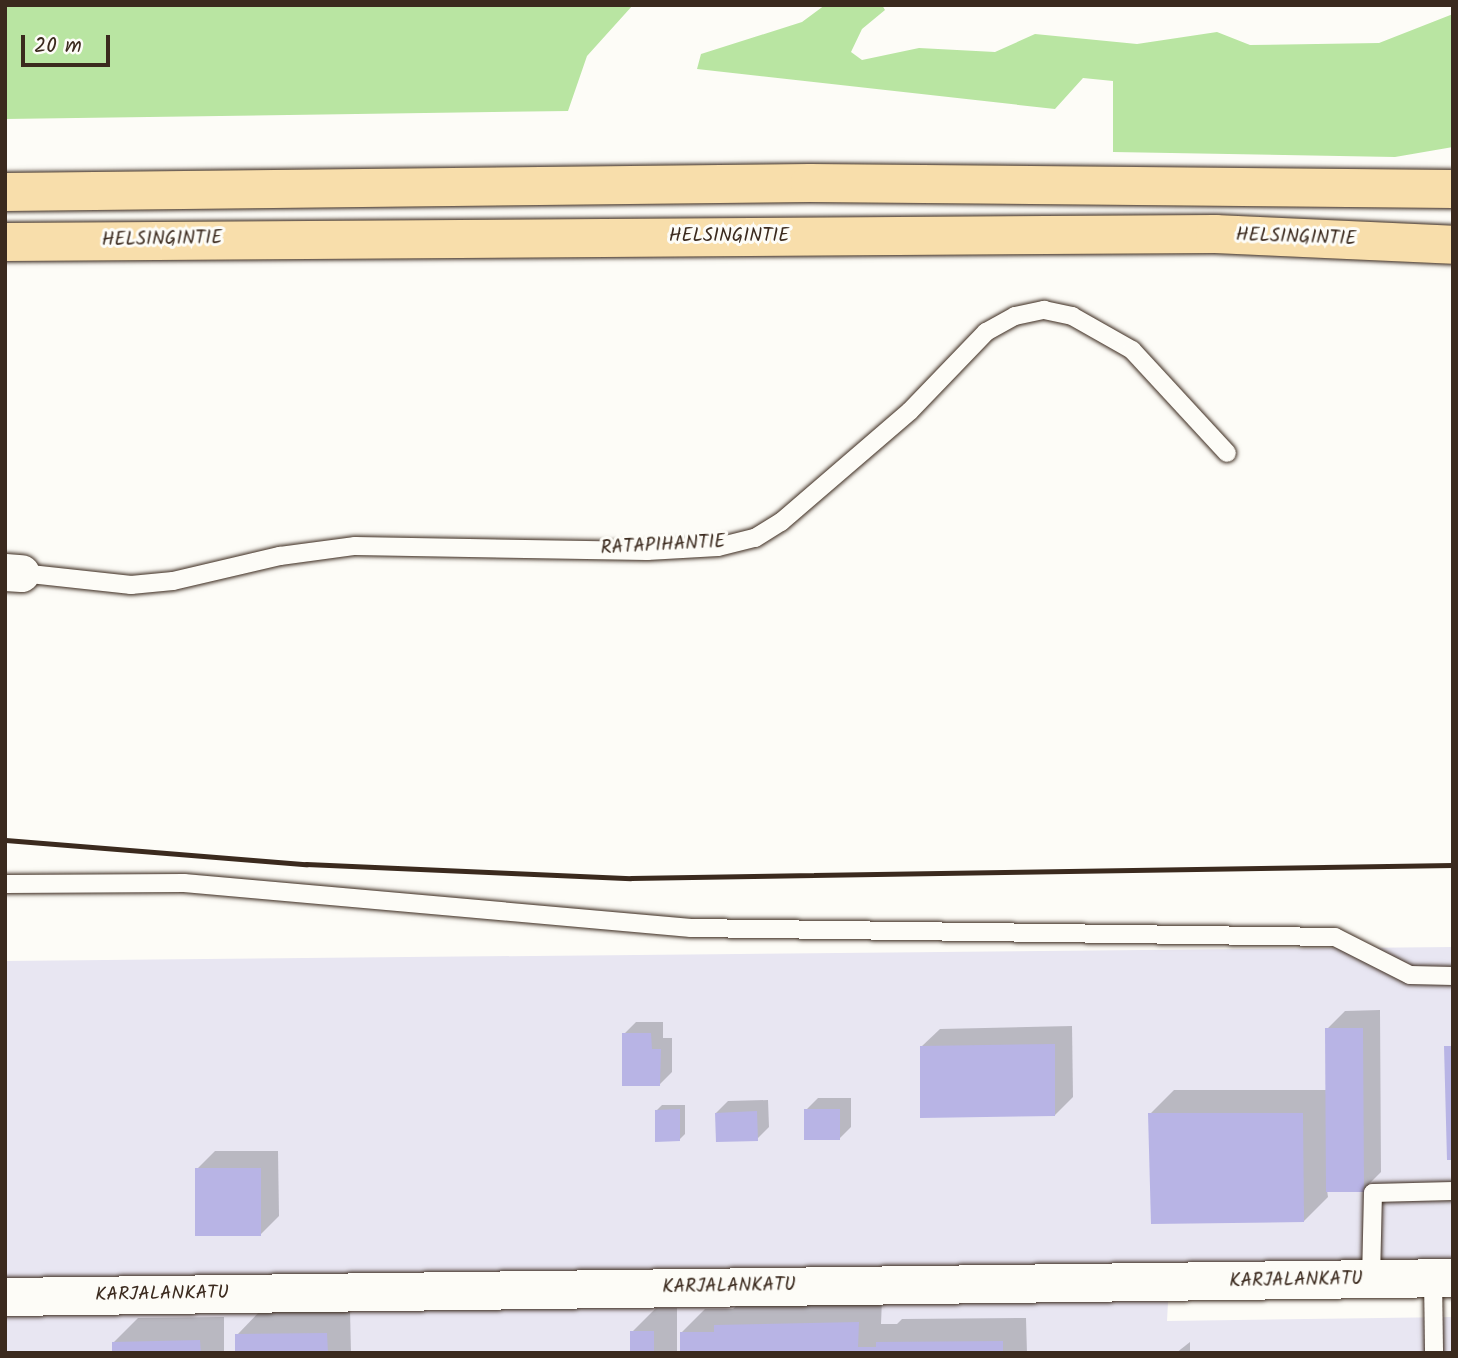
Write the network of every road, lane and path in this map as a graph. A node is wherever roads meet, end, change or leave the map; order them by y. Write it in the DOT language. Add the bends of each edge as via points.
graph roads {
  1 [pos="1453,189"];
  2 [pos="5,192"];
  3 [pos="5,242"];
  4 [pos="1453,245"];
  5 [pos="1227,453"];
  6 [pos="13,573"];
  7 [pos="5,884"];
  8 [pos="1453,976"];
  9 [pos="1453,1191"];
  10 [pos="1443,1278"];
  11 [pos="1371,1280"];
  12 [pos="5,1297"];
  13 [pos="1434,1353"];
  1 -- 2 [label="highway" via="810,183"];
  3 -- 4 [label="highway, HELSINGINTIE" via="1215,234"];
  5 -- 6 [label="lane, RATAPIHANTIE" via="1132,350 1072,316 1044,310 1014,316 985,332 910,411 781,522 755,538 718,547 647,551 355,546 280,556 173,582 131,585"];
  7 -- 8 [label="lane" via="184,883 691,928 1335,937 1410,975"];
  9 -- 11 [label="lane" via="1373,1193"];
  10 -- 11 [label="street, KARJALANKATU"];
  10 -- 13 [label="lane"];
  11 -- 12 [label="street, KARJALANKATU"];
}
